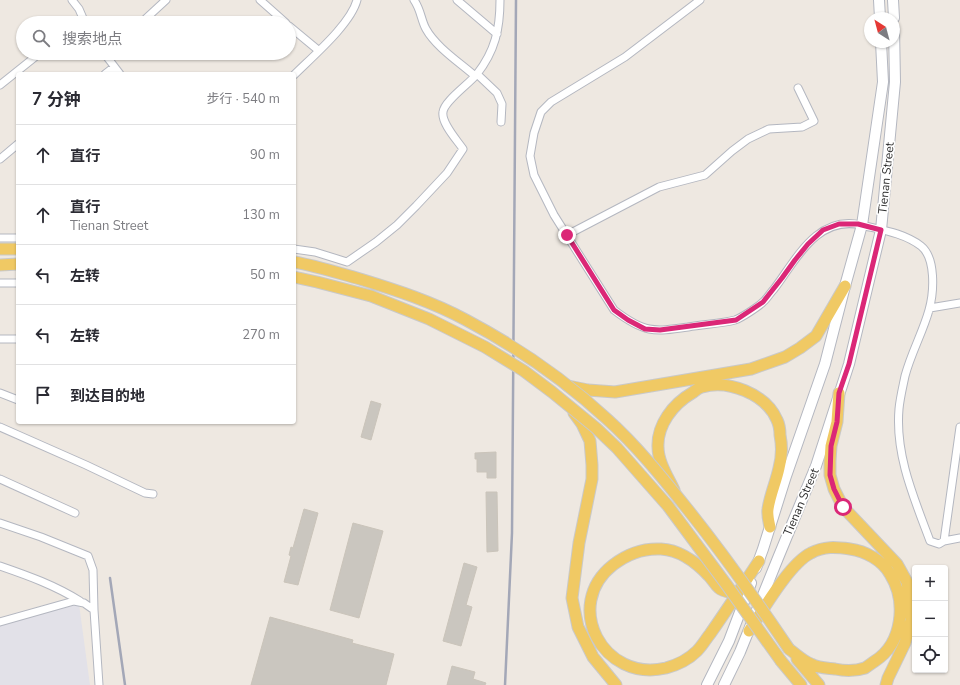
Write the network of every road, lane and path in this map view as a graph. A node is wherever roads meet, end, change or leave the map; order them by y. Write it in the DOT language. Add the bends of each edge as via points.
graph roads {
  1 [pos="72,0"];
  2 [pos="166,0"];
  3 [pos="260,0"];
  4 [pos="357,0"];
  5 [pos="414,0"];
  6 [pos="457,0"];
  7 [pos="500,0"];
  8 [pos="700,0"];
  9 [pos="880,0"];
  10 [pos="893,0"];
  11 [pos="880,12"];
  12 [pos="894,12"];
  13 [pos="80,16"];
  14 [pos="149,16"];
  15 [pos="278,16"];
  16 [pos="296,32"];
  17 [pos="497,34"];
  18 [pos="881,48"];
  19 [pos="894,48"];
  20 [pos="318,50"];
  21 [pos="31,60"];
  22 [pos="110,60"];
  23 [pos="114,67"];
  24 [pos="16,72"];
  25 [pos="16,72"];
  26 [pos="108,72"];
  27 [pos="118,72"];
  28 [pos="296,73"];
  29 [pos="476,75"];
  30 [pos="0,85"];
  31 [pos="798,88"];
  32 [pos="501,122"];
  33 [pos="16,146"];
  34 [pos="0,159"];
  35 [pos="862,225"];
  36 [pos="881,230"];
  37 [pos="567,235"];
  38 [pos="0,238"];
  39 [pos="16,238"];
  40 [pos="0,249"];
  41 [pos="16,249"];
  42 [pos="296,249"];
  43 [pos="296,262"];
  44 [pos="0,264"];
  45 [pos="16,264"];
  46 [pos="296,277"];
  47 [pos="0,283"];
  48 [pos="16,283"];
  49 [pos="845,286"];
  50 [pos="960,303"];
  51 [pos="930,308"];
  52 [pos="0,339"];
  53 [pos="16,339"];
  54 [pos="568,386"];
  55 [pos="839,393"];
  56 [pos="0,394"];
  57 [pos="16,399"];
  58 [pos="568,404"];
  59 [pos="0,427"];
  60 [pos="960,427"];
  61 [pos="0,479"];
  62 [pos="153,494"];
  63 [pos="678,497"];
  64 [pos="74,514"];
  65 [pos="0,523"];
  66 [pos="770,527"];
  67 [pos="960,538"];
  68 [pos="944,541"];
  69 [pos="759,561"];
  70 [pos="0,566"];
  71 [pos="733,593"];
  72 [pos="84,603"];
  73 [pos="94,610"];
  74 [pos="0,622"];
  75 [pos="749,631"];
  76 [pos="789,649"];
  77 [pos="99,685"];
  78 [pos="616,685"];
  79 [pos="707,685"];
  80 [pos="724,685"];
  81 [pos="801,685"];
  82 [pos="819,685"];
  83 [pos="886,685"];
  1 -- 13 [label="street"];
  2 -- 14 [label="street"];
  3 -- 15 [label="street"];
  4 -- 20 [label="street" via="347,20"];
  5 -- 29 [label="street" via="433,39"];
  6 -- 17 [label="street"];
  7 -- 17 [label="street"];
  8 -- 37 [label="street" via="625,57 551,102 541,112 530,156 534,175"];
  9 -- 11 [label="main road"];
  10 -- 12 [label="main road"];
  16 -- 20 [label="street"];
  17 -- 29 [label="street" via="491,53"];
  18 -- 35 [label="main road, Tienan Street" via="883,82"];
  19 -- 36 [label="main road, Tienan Street" via="895,82"];
  20 -- 28 [label="street"];
  21 -- 25 [label="street"];
  22 -- 23 [label="street"];
  23 -- 26 [label="street"];
  23 -- 27 [label="street"];
  24 -- 30 [label="street"];
  29 -- 32 [label="street" via="497,93 502,104"];
  29 -- 42 [label="street" via="446,104 443,113 444,121 463,149 447,173 397,225 347,262"];
  31 -- 37 [label="street" via="814,121 802,127 769,128 737,147 705,175 659,187"];
  33 -- 34 [label="street"];
  35 -- 36 [label="street"];
  35 -- 37 [label="street" via="839,224 823,230 808,244 763,302 736,320 660,330 645,329 614,310"];
  35 -- 49 [label="main road, Tienan Street"];
  36 -- 51 [label="street" via="905,236 922,247 930,259 933,284"];
  36 -- 55 [label="main road, Tienan Street" via="849,364"];
  38 -- 39 [label="street"];
  40 -- 41 [label="main road"];
  43 -- 54 [label="main road, bridge" via="388,288 465,319 530,358"];
  44 -- 45 [label="main road"];
  46 -- 58 [label="main road, bridge" via="371,296 429,319 485,347 524,371"];
  47 -- 48 [label="street"];
  49 -- 54 [label="main road" via="816,336 786,357 751,369 615,392"];
  49 -- 66 [label="main road, Tienan Street" via="825,364"];
  50 -- 51 [label="street"];
  51 -- 68 [label="street" via="905,375 899,407 898,433 911,490 930,541 939,544"];
  52 -- 53 [label="street"];
  54 -- 63 [label="main road, bridge" via="629,440"];
  55 -- 75 [label="main road, Tienan Street" via="816,466"];
  55 -- 83 [label="main road" via="830,461 834,489 843,507 897,564 907,582 911,620 905,643"];
  56 -- 57 [label="street"];
  58 -- 71 [label="main road, bridge" via="617,448 668,506"];
  58 -- 78 [label="main road, bridge" via="590,441 592,465 592,479 579,543 572,598 578,628 593,657"];
  59 -- 62 [label="street" via="145,493"];
  60 -- 68 [label="street"];
  61 -- 64 [label="street"];
  63 -- 66 [label="main road, bridge" via="658,448 661,429 671,410 684,397 701,387 718,384 735,386 759,398 777,419 782,444 780,466 768,510"];
  63 -- 76 [label="main road, bridge" via="709,536"];
  65 -- 73 [label="street" via="88,556 93,570"];
  66 -- 69 [label="main road, Tienan Street"];
  67 -- 68 [label="street"];
  69 -- 71 [label="main road" via="696,651 672,666 655,670 637,669 622,663 604,650 595,635 590,614 591,595 599,579 622,558 648,549 675,551 689,558 704,570 719,589"];
  69 -- 79 [label="main road, Tienan Street" via="729,641"];
  70 -- 72 [label="street" via="61,589"];
  71 -- 81 [label="main road, bridge"];
  72 -- 73 [label="street"];
  72 -- 74 [label="street" via="74,601"];
  73 -- 77 [label="street"];
  75 -- 76 [label="main road" via="792,569 811,553 833,546 860,550 878,561 890,573 896,588 900,615 892,643 883,656 865,668 844,671 811,664"];
  75 -- 80 [label="main road, Tienan Street"];
  76 -- 82 [label="main road"];
}
